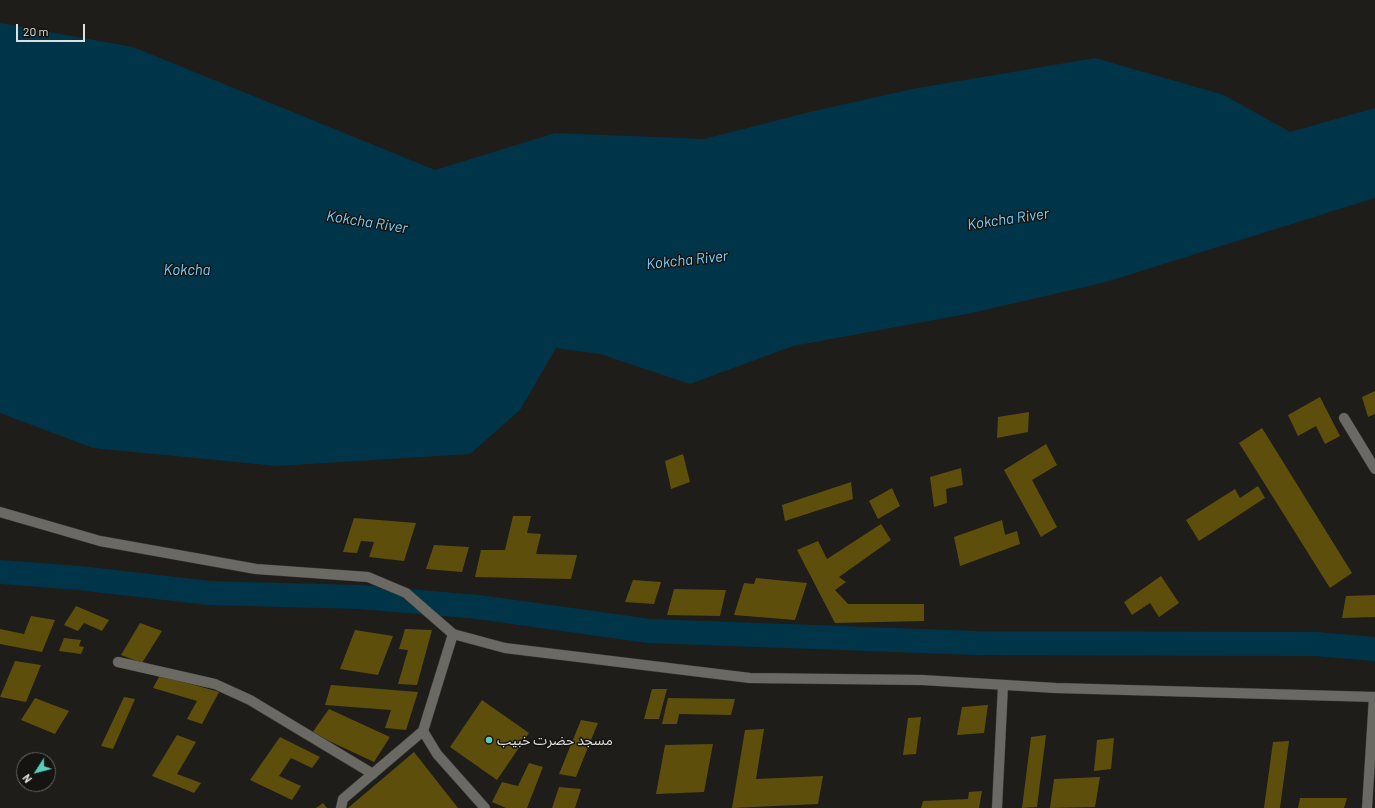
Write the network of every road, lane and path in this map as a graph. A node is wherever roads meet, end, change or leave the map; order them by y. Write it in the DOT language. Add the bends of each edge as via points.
graph roads {
  1 [pos="1344,418"];
  2 [pos="1375,469"];
  3 [pos="0,512"];
  4 [pos="453,634"];
  5 [pos="118,662"];
  6 [pos="1003,685"];
  7 [pos="1374,697"];
  8 [pos="423,730"];
  9 [pos="373,774"];
  10 [pos="341,808"];
  11 [pos="485,808"];
  12 [pos="997,808"];
  13 [pos="1367,808"];
  1 -- 2 [label="street"];
  3 -- 4 [label="street" via="100,541 256,569 368,578 406,593"];
  4 -- 6 [label="street" via="505,648 750,678 922,680"];
  4 -- 8 [label="street"];
  5 -- 9 [label="street" via="215,684 250,700"];
  6 -- 7 [label="street"];
  6 -- 12 [label="street"];
  7 -- 13 [label="street"];
  8 -- 9 [label="street"];
  8 -- 11 [label="street" via="437,754"];
  9 -- 10 [label="street" via="343,799"];
}
